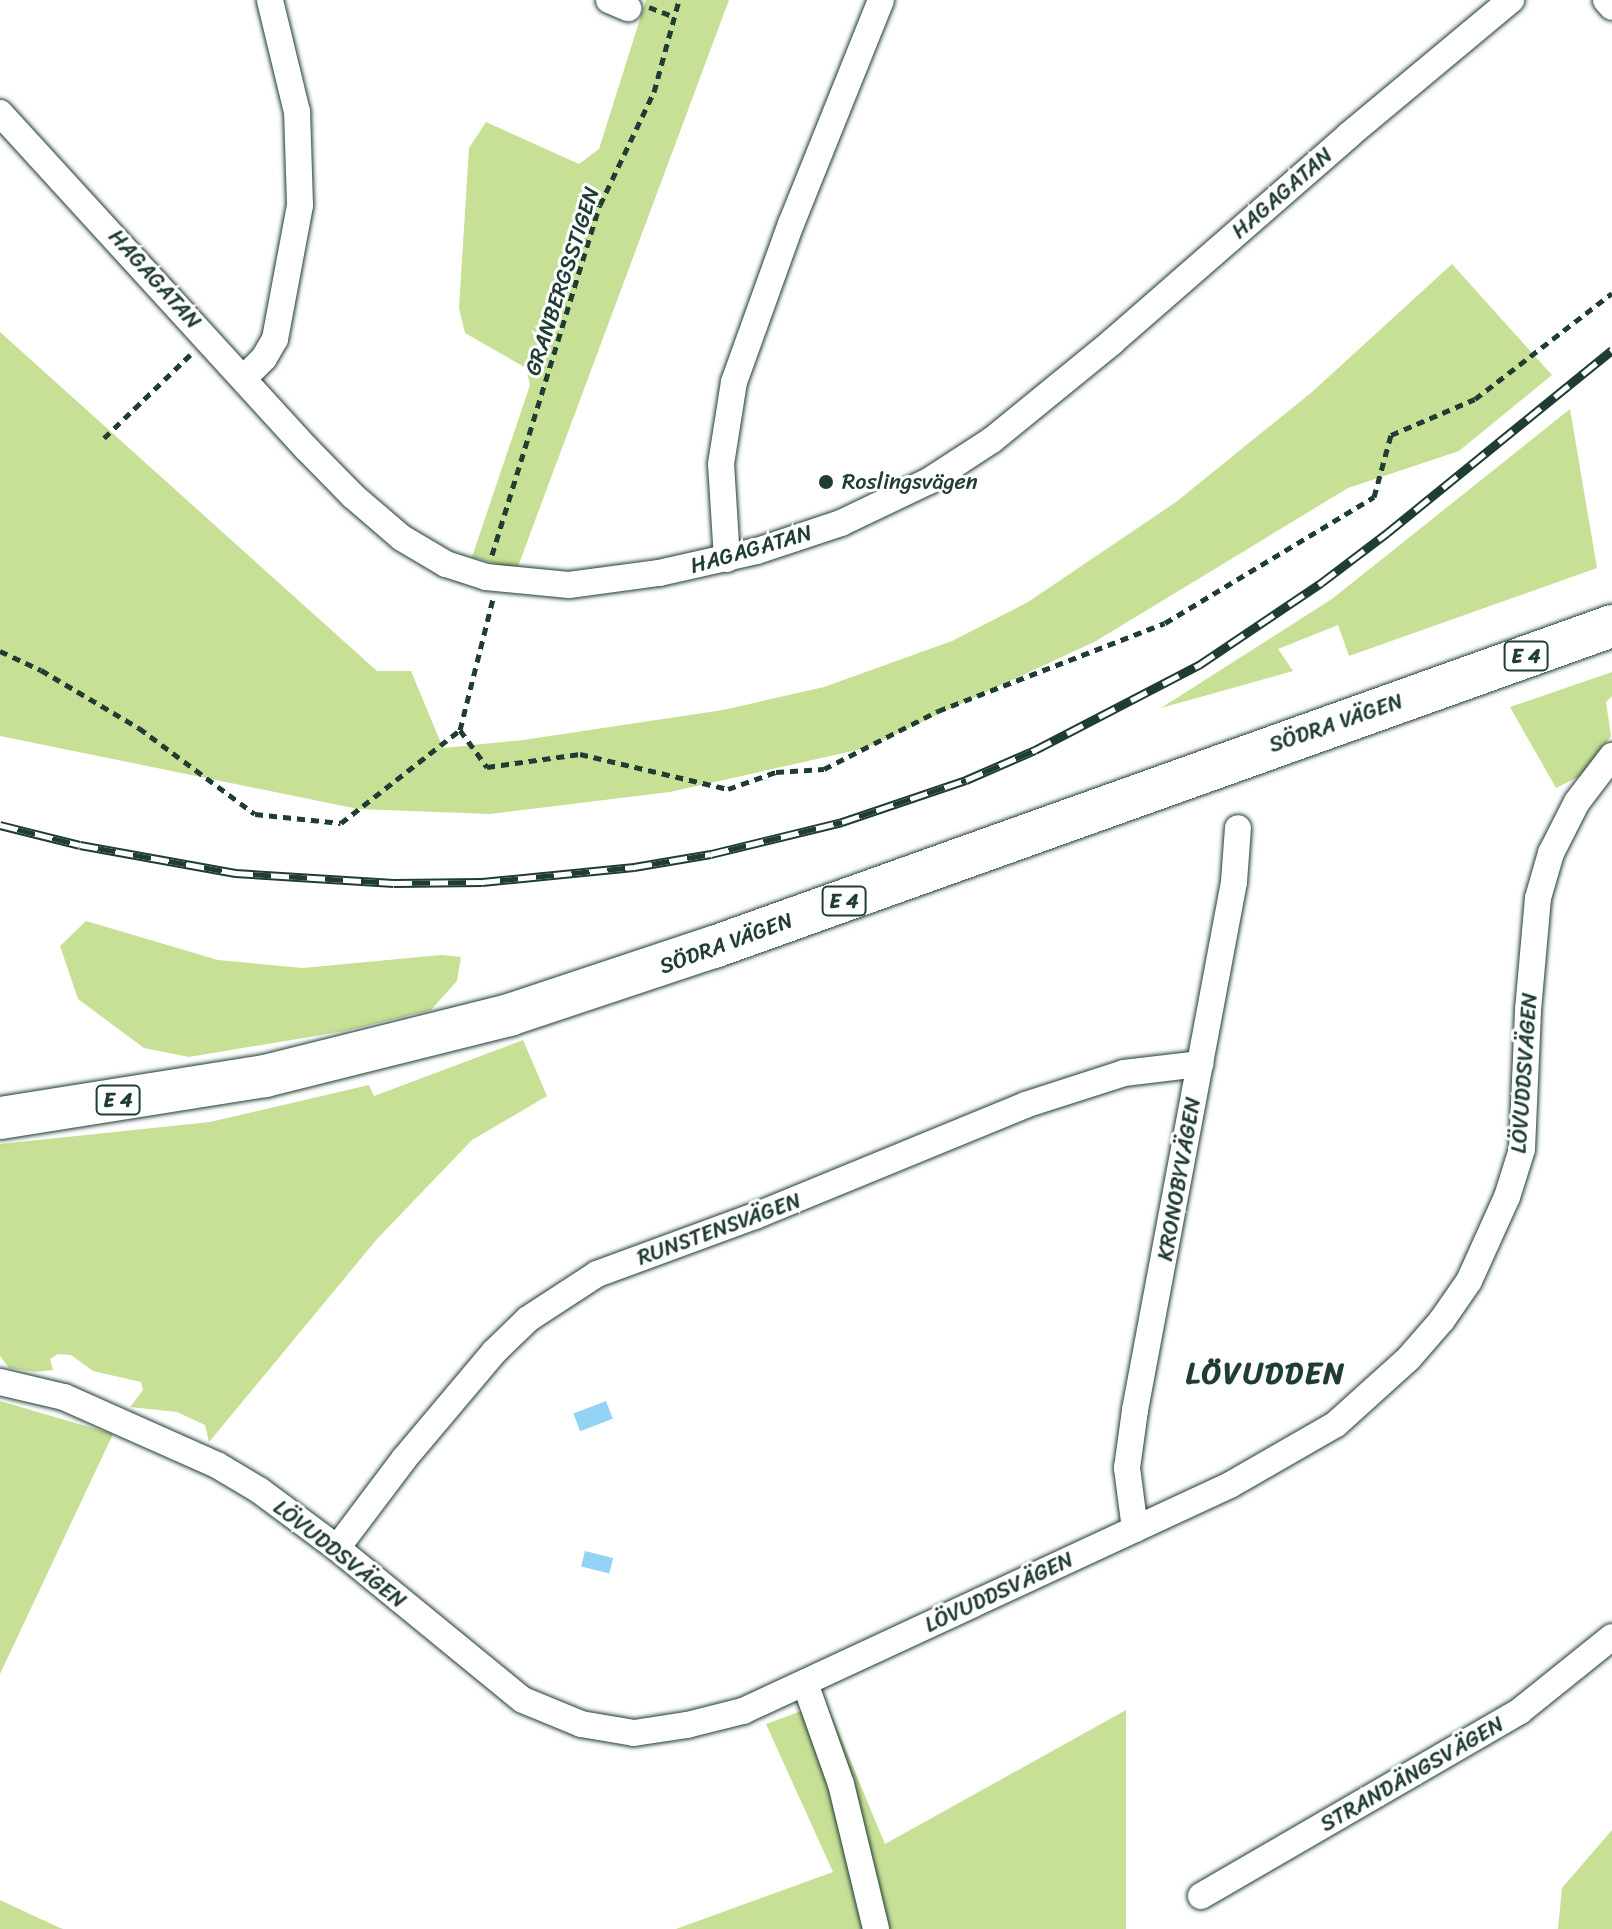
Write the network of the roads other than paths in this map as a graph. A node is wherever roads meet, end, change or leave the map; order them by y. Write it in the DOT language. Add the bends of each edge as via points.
graph roads {
  1 [pos="270,0"];
  2 [pos="881,0"];
  3 [pos="1511,0"];
  4 [pos="1606,0"];
  5 [pos="1612,7"];
  6 [pos="0,113"];
  7 [pos="244,378"];
  8 [pos="727,559"];
  9 [pos="1612,626"];
  10 [pos="1612,756"];
  11 [pos="1238,828"];
  12 [pos="1200,1064"];
  13 [pos="0,1118"];
  14 [pos="0,1382"];
  15 [pos="1135,1529"];
  16 [pos="337,1548"];
  17 [pos="1612,1637"];
  18 [pos="805,1683"];
  19 [pos="1201,1896"];
  20 [pos="876,1929"];
  1 -- 7 [label="street" via="297,112 300,205 275,339"];
  2 -- 8 [label="street" via="734,382 721,464"];
  3 -- 8 [label="street, HAGAGATAN" via="992,440 929,481 841,523"];
  4 -- 5 [label="street"];
  6 -- 7 [label="street, HAGAGATAN"];
  7 -- 8 [label="street, HAGAGATAN" via="353,496 402,538 446,564 486,577 569,585"];
  9 -- 13 [label="highway, SÖDRA VÄGEN / E 4" via="701,952 509,1015 265,1076"];
  10 -- 15 [label="street, LÖVUDDSVÄGEN" via="1577,802 1551,853 1538,898 1522,1149 1469,1281 1409,1358 1336,1424 1230,1485"];
  11 -- 12 [label="street, KRONOBYVÄGEN" via="1234,882"];
  12 -- 15 [label="street, KRONOBYVÄGEN" via="1135,1410 1127,1468"];
  12 -- 16 [label="street, RUNSTENSVÄGEN" via="1124,1073 1025,1105 809,1195 597,1274 528,1319 494,1352"];
  14 -- 16 [label="street, LÖVUDDSVÄGEN" via="64,1397 217,1465"];
  15 -- 18 [label="street, LÖVUDDSVÄGEN"];
  16 -- 18 [label="street, LÖVUDDSVÄGEN" via="523,1700 581,1724 634,1733 687,1725 743,1711"];
  17 -- 19 [label="street, STRANDÄNGSVÄGEN" via="1520,1711"];
  18 -- 20 [label="street" via="841,1784"];
}
